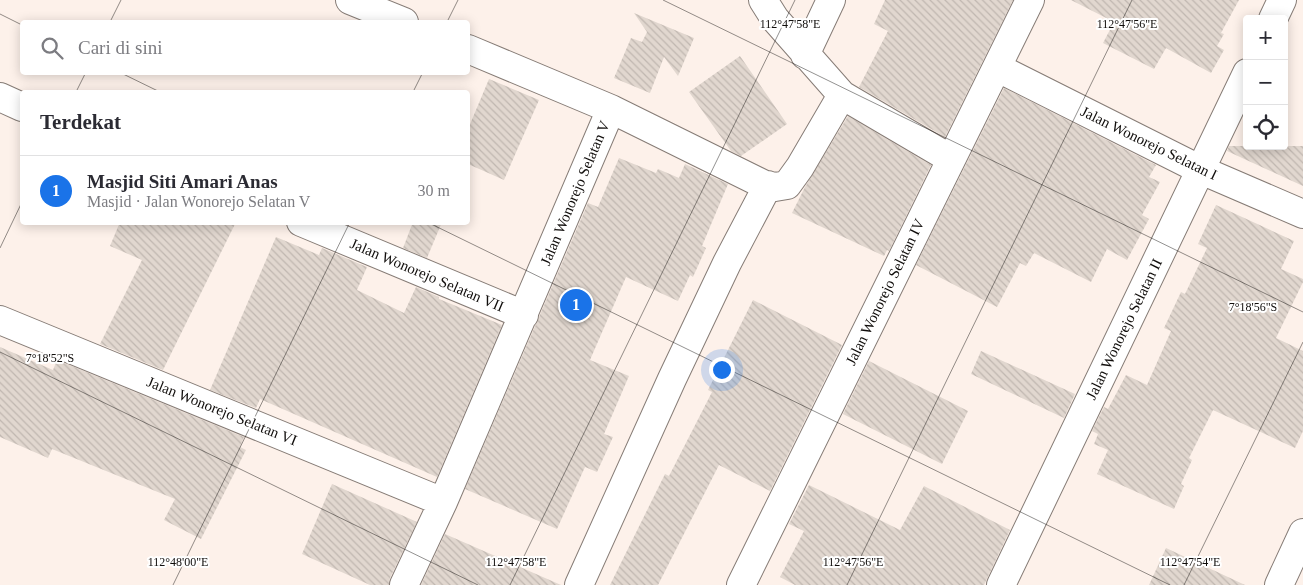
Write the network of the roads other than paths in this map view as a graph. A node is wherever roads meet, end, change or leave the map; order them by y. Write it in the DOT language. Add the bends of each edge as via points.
graph roads {
  1 [pos="350,0"];
  2 [pos="763,0"];
  3 [pos="830,0"];
  4 [pos="1030,0"];
  5 [pos="1282,0"];
  6 [pos="1275,15"];
  7 [pos="399,20"];
  8 [pos="470,50"];
  9 [pos="805,54"];
  10 [pos="998,68"];
  11 [pos="1243,81"];
  12 [pos="842,95"];
  13 [pos="0,97"];
  14 [pos="20,106"];
  15 [pos="611,109"];
  16 [pos="950,159"];
  17 [pos="1201,170"];
  18 [pos="766,185"];
  19 [pos="1303,214"];
  20 [pos="308,225"];
  21 [pos="524,315"];
  22 [pos="0,320"];
  23 [pos="443,502"];
  24 [pos="1303,534"];
  25 [pos="404,585"];
  26 [pos="579,585"];
  27 [pos="741,585"];
  28 [pos="1000,585"];
  29 [pos="1279,585"];
  1 -- 7 [label="street"];
  2 -- 9 [label="street"];
  3 -- 9 [label="street"];
  4 -- 10 [label="street, Jalan Wonorejo Selatan IV"];
  5 -- 6 [label="street"];
  8 -- 15 [label="street"];
  9 -- 12 [label="street"];
  10 -- 16 [label="street, Jalan Wonorejo Selatan IV"];
  10 -- 17 [label="street, Jalan Wonorejo Selatan I"];
  11 -- 17 [label="street, Jalan Wonorejo Selatan II"];
  12 -- 16 [label="street"];
  12 -- 18 [label="street" via="787,185"];
  13 -- 14 [label="street"];
  15 -- 18 [label="street, Jalan Wonorejo Selatan V"];
  15 -- 21 [label="street, Jalan Wonorejo Selatan V"];
  16 -- 27 [label="street, Jalan Wonorejo Selatan IV"];
  17 -- 19 [label="street, Jalan Wonorejo Selatan I"];
  17 -- 28 [label="street, Jalan Wonorejo Selatan II"];
  18 -- 26 [label="street" via="676,370"];
  20 -- 21 [label="street, Jalan Wonorejo Selatan VII"];
  21 -- 23 [label="street, Jalan Wonorejo Selatan V"];
  22 -- 23 [label="street, Jalan Wonorejo Selatan VI"];
  23 -- 25 [label="street, Jalan Wonorejo Selatan V"];
  24 -- 29 [label="street"];
}
